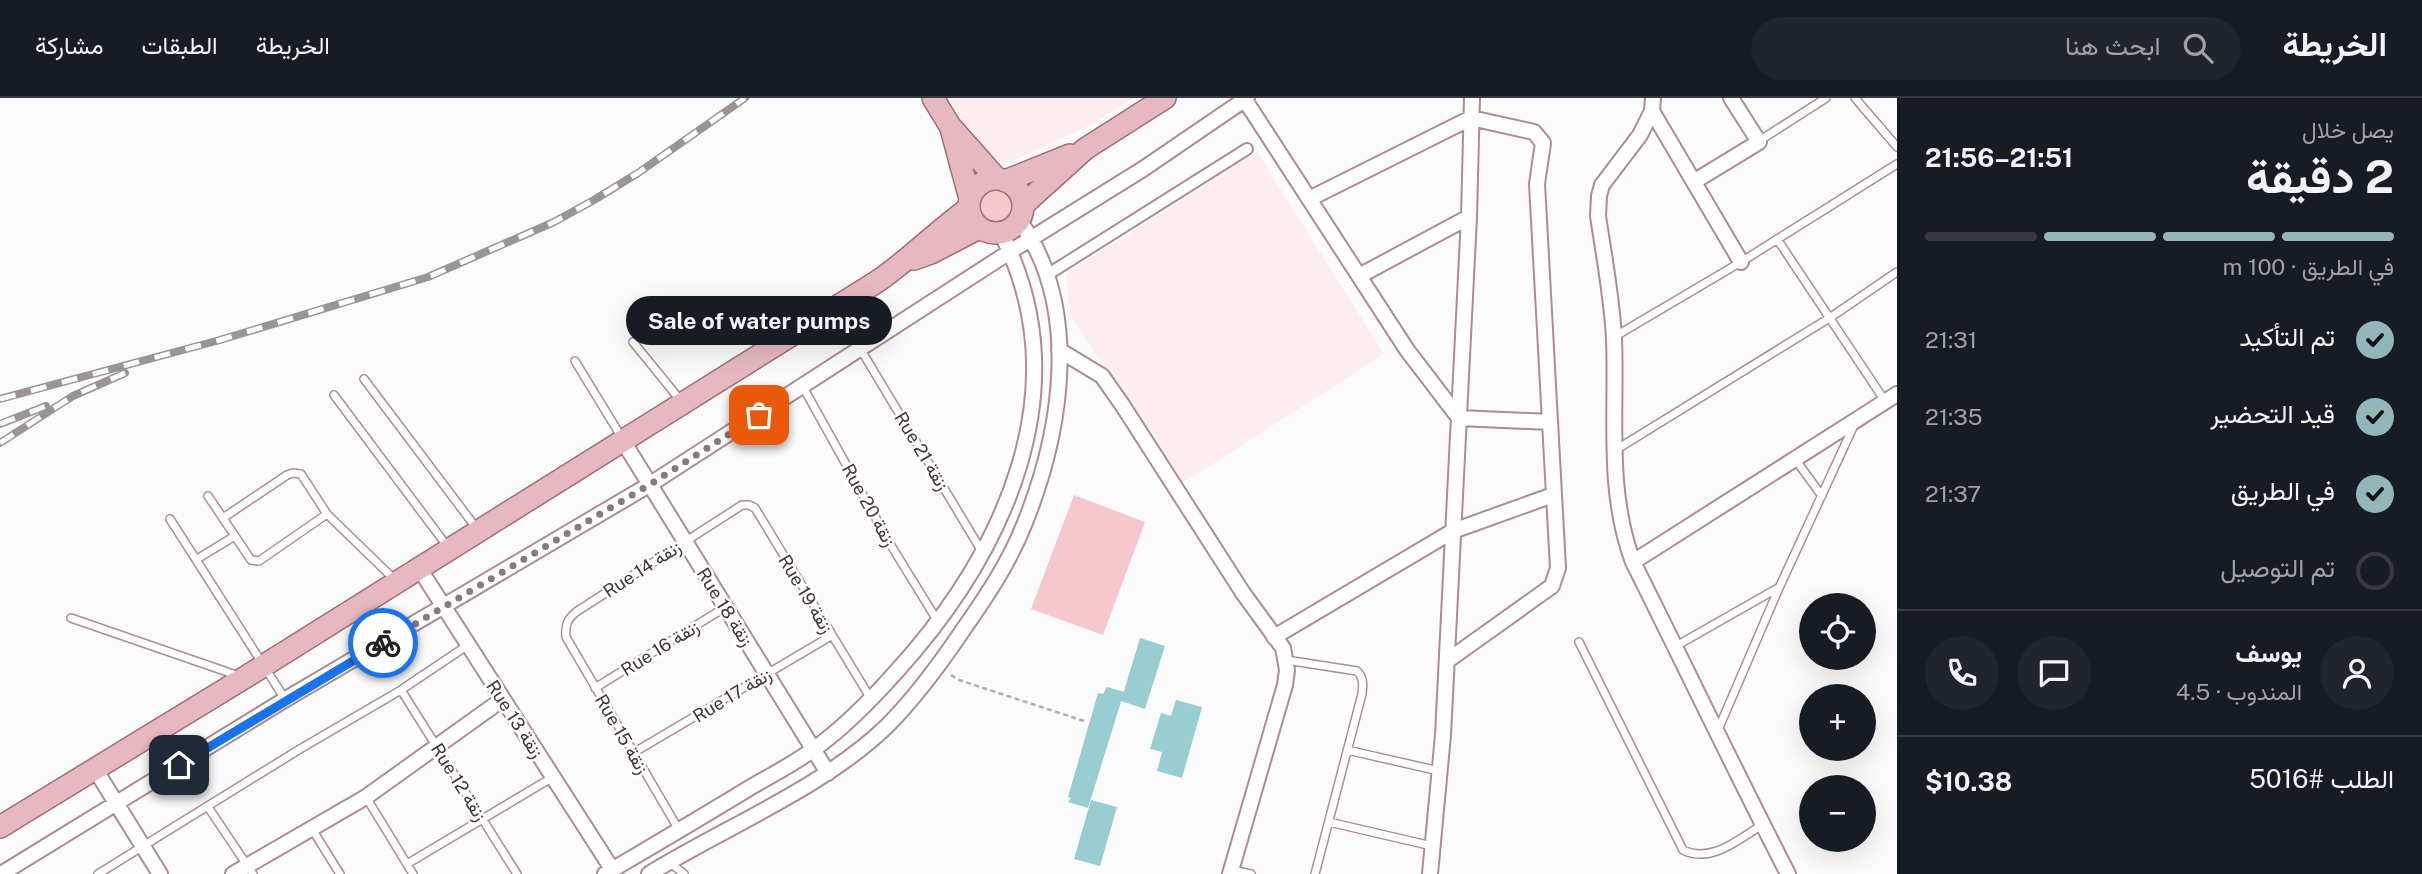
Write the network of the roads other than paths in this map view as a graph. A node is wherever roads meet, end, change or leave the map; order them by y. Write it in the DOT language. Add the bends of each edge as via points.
graph roads {
  1 [pos="933,98"];
  2 [pos="1165,98"];
  3 [pos="1472,98"];
  4 [pos="1731,98"];
  5 [pos="1826,98"];
  6 [pos="1855,98"];
  7 [pos="1246,99"];
  8 [pos="1652,105"];
  9 [pos="1471,118"];
  10 [pos="950,126"];
  11 [pos="1759,142"];
  12 [pos="1897,147"];
  13 [pos="1085,149"];
  14 [pos="1247,149"];
  15 [pos="1897,164"];
  16 [pos="1001,180"];
  17 [pos="1695,181"];
  18 [pos="1309,199"];
  19 [pos="969,204"];
  20 [pos="1021,212"];
  21 [pos="1469,217"];
  22 [pos="979,228"];
  23 [pos="1032,237"];
  24 [pos="1777,239"];
  25 [pos="1006,242"];
  26 [pos="905,262"];
  27 [pos="1741,262"];
  28 [pos="1897,272"];
  29 [pos="1050,273"];
  30 [pos="1359,276"];
  31 [pos="1830,317"];
  32 [pos="1614,338"];
  33 [pos="633,342"];
  34 [pos="861,349"];
  35 [pos="1059,350"];
  36 [pos="575,361"];
  37 [pos="364,379"];
  38 [pos="803,387"];
  39 [pos="334,395"];
  40 [pos="1891,398"];
  41 [pos="683,403"];
  42 [pos="1459,418"];
  43 [pos="1857,419"];
  44 [pos="1550,422"];
  45 [pos="623,441"];
  46 [pos="1614,451"];
  47 [pos="1795,459"];
  48 [pos="649,485"];
  49 [pos="1553,495"];
  50 [pos="208,496"];
  51 [pos="1822,496"];
  52 [pos="733,511"];
  53 [pos="327,514"];
  54 [pos="223,518"];
  55 [pos="170,519"];
  56 [pos="1453,531"];
  57 [pos="479,532"];
  58 [pos="235,536"];
  59 [pos="684,542"];
  60 [pos="450,549"];
  61 [pos="982,553"];
  62 [pos="197,559"];
  63 [pos="1633,562"];
  64 [pos="419,568"];
  65 [pos="397,582"];
  66 [pos="1779,588"];
  67 [pos="443,606"];
  68 [pos="724,608"];
  69 [pos="71,618"];
  70 [pos="938,621"];
  71 [pos="566,636"];
  72 [pos="831,636"];
  73 [pos="1274,637"];
  74 [pos="1579,642"];
  75 [pos="468,645"];
  76 [pos="1675,646"];
  77 [pos="1286,660"];
  78 [pos="1447,661"];
  79 [pos="264,665"];
  80 [pos="767,675"];
  81 [pos="244,678"];
  82 [pos="595,688"];
  83 [pos="401,690"];
  84 [pos="286,699"];
  85 [pos="503,699"];
  86 [pos="871,699"];
  87 [pos="1718,730"];
  88 [pos="436,746"];
  89 [pos="814,749"];
  90 [pos="1347,750"];
  91 [pos="633,753"];
  92 [pos="95,769"];
  93 [pos="1439,771"];
  94 [pos="828,773"];
  95 [pos="553,777"];
  96 [pos="366,797"];
  97 [pos="116,804"];
  98 [pos="208,807"];
  99 [pos="482,819"];
  100 [pos="1329,822"];
  101 [pos="1,825"];
  102 [pos="1762,825"];
  103 [pos="312,830"];
  104 [pos="679,831"];
  105 [pos="1432,846"];
  106 [pos="142,847"];
  107 [pos="669,862"];
  108 [pos="407,863"];
  109 [pos="250,870"];
  110 [pos="609,872"];
  111 [pos="1230,872"];
  112 [pos="1,874"];
  113 [pos="98,874"];
  114 [pos="160,874"];
  115 [pos="233,874"];
  116 [pos="340,874"];
  117 [pos="414,874"];
  118 [pos="517,874"];
  119 [pos="649,874"];
  120 [pos="684,874"];
  121 [pos="1251,874"];
  122 [pos="1315,874"];
  123 [pos="1430,874"];
  124 [pos="1788,874"];
  1 -- 10 [label="main road"];
  2 -- 13 [label="main road"];
  3 -- 9 [label="street"];
  4 -- 11 [label="street"];
  5 -- 11 [label="lane"];
  6 -- 12 [label="lane"];
  7 -- 18 [label="street"];
  7 -- 23 [label="street"];
  8 -- 17 [label="street"];
  8 -- 32 [label="street" via="1640,135 1607,176 1599,196"];
  9 -- 18 [label="street"];
  9 -- 21 [label="street"];
  9 -- 44 [label="street" via="1534,132 1543,143 1537,184"];
  10 -- 16 [label="main road"];
  10 -- 19 [label="main road"];
  11 -- 17 [label="street"];
  13 -- 16 [label="main road"];
  13 -- 20 [label="main road"];
  14 -- 29 [label="street"];
  15 -- 24 [label="lane"];
  16 -- 19 [label="main road" via="983,182"];
  16 -- 20 [label="main road" via="1018,190"];
  17 -- 27 [label="street"];
  18 -- 30 [label="street"];
  19 -- 22 [label="main road"];
  19 -- 26 [label="main road"];
  20 -- 23 [label="street"];
  20 -- 25 [label="main road"];
  21 -- 30 [label="street"];
  21 -- 42 [label="street"];
  22 -- 25 [label="main road"];
  22 -- 26 [label="main road"];
  23 -- 25 [label="street"];
  23 -- 35 [label="street" via="1056,308"];
  24 -- 27 [label="lane"];
  24 -- 31 [label="lane"];
  25 -- 34 [label="street"];
  25 -- 61 [label="street" via="1032,323 1035,374 1024,452 1011,493"];
  26 -- 41 [label="main road"];
  27 -- 32 [label="lane"];
  28 -- 31 [label="lane"];
  30 -- 42 [label="street"];
  31 -- 40 [label="lane"];
  31 -- 46 [label="lane"];
  32 -- 46 [label="street"];
  33 -- 41 [label="lane"];
  34 -- 38 [label="street"];
  34 -- 61 [label="lane, Rue 21 زنقة"];
  35 -- 73 [label="street" via="1102,376"];
  35 -- 94 [label="street" via="1053,430 1024,526 1007,561 925,684 887,726"];
  36 -- 45 [label="lane"];
  37 -- 57 [label="lane"];
  38 -- 48 [label="street"];
  38 -- 70 [label="lane, Rue 20 زنقة"];
  39 -- 60 [label="lane"];
  40 -- 43 [label="street"];
  41 -- 45 [label="main road"];
  42 -- 44 [label="street"];
  42 -- 56 [label="street"];
  43 -- 47 [label="street"];
  43 -- 51 [label="lane"];
  44 -- 49 [label="street"];
  45 -- 48 [label="street, Rue 18 زنقة"];
  45 -- 57 [label="main road"];
  46 -- 63 [label="street" via="1619,514"];
  47 -- 51 [label="lane"];
  47 -- 63 [label="street"];
  48 -- 59 [label="street, Rue 18 زنقة"];
  48 -- 67 [label="street"];
  49 -- 56 [label="street"];
  49 -- 78 [label="street" via="1558,568 1552,586"];
  50 -- 54 [label="lane"];
  51 -- 66 [label="lane"];
  52 -- 59 [label="lane, Rue 14 زنقة"];
  52 -- 72 [label="lane, Rue 19 زنقة" via="742,505 755,508"];
  53 -- 54 [label="lane" via="301,474 293,473"];
  53 -- 58 [label="lane" via="259,561 251,560"];
  53 -- 65 [label="lane"];
  54 -- 58 [label="lane"];
  55 -- 62 [label="lane"];
  56 -- 73 [label="street"];
  56 -- 78 [label="street"];
  57 -- 60 [label="main road"];
  58 -- 62 [label="lane"];
  59 -- 68 [label="street, Rue 18 زنقة"];
  59 -- 71 [label="lane, Rue 14 زنقة" via="576,612 565,626"];
  60 -- 64 [label="main road"];
  61 -- 70 [label="street"];
  62 -- 79 [label="lane"];
  63 -- 76 [label="street"];
  64 -- 65 [label="main road"];
  64 -- 67 [label="street, Rue 13 زنقة"];
  65 -- 79 [label="main road"];
  66 -- 76 [label="lane"];
  66 -- 87 [label="lane"];
  67 -- 75 [label="street, Rue 13 زنقة"];
  67 -- 84 [label="street"];
  68 -- 80 [label="street, Rue 18 زنقة"];
  68 -- 82 [label="lane, Rue 16 زنقة"];
  69 -- 81 [label="lane"];
  70 -- 86 [label="street"];
  71 -- 82 [label="lane, Rue 15 زنقة"];
  72 -- 80 [label="lane, Rue 17 زنقة"];
  72 -- 86 [label="lane, Rue 19 زنقة"];
  73 -- 77 [label="street"];
  74 -- 102 [label="lane" via="1683,850 1709,854"];
  75 -- 83 [label="lane"];
  75 -- 85 [label="street, Rue 13 زنقة"];
  76 -- 87 [label="street"];
  77 -- 90 [label="lane" via="1357,671 1362,676 1363,694"];
  77 -- 111 [label="street" via="1285,685"];
  78 -- 93 [label="street"];
  79 -- 81 [label="main road"];
  79 -- 84 [label="lane"];
  80 -- 89 [label="street, Rue 18 زنقة"];
  80 -- 91 [label="lane, Rue 17 زنقة"];
  81 -- 92 [label="main road"];
  82 -- 91 [label="lane, Rue 15 زنقة"];
  83 -- 88 [label="lane, Rue 12 زنقة"];
  83 -- 98 [label="lane"];
  84 -- 97 [label="street"];
  85 -- 88 [label="street"];
  85 -- 95 [label="street, Rue 13 زنقة"];
  86 -- 89 [label="street"];
  87 -- 102 [label="street"];
  88 -- 96 [label="street"];
  88 -- 99 [label="lane, Rue 12 زنقة"];
  89 -- 94 [label="street, Rue 18 زنقة"];
  89 -- 104 [label="street"];
  90 -- 93 [label="lane"];
  90 -- 100 [label="lane"];
  91 -- 104 [label="lane, Rue 15 زنقة"];
  92 -- 97 [label="street"];
  92 -- 101 [label="main road"];
  93 -- 105 [label="street"];
  94 -- 107 [label="street"];
  95 -- 99 [label="lane"];
  95 -- 110 [label="street, Rue 13 زنقة"];
  96 -- 103 [label="street"];
  96 -- 108 [label="lane"];
  97 -- 106 [label="street"];
  97 -- 112 [label="street"];
  98 -- 106 [label="lane"];
  98 -- 109 [label="lane"];
  99 -- 108 [label="lane"];
  99 -- 118 [label="lane, Rue 12 زنقة"];
  100 -- 105 [label="lane"];
  100 -- 122 [label="lane"];
  102 -- 124 [label="street"];
  103 -- 109 [label="street"];
  103 -- 116 [label="lane"];
  104 -- 110 [label="street"];
  105 -- 123 [label="street"];
  106 -- 113 [label="lane"];
  106 -- 114 [label="street"];
  107 -- 119 [label="street"];
  107 -- 120 [label="lane"];
  108 -- 117 [label="lane"];
  109 -- 115 [label="street"];
  111 -- 121 [label="lane"];
}
